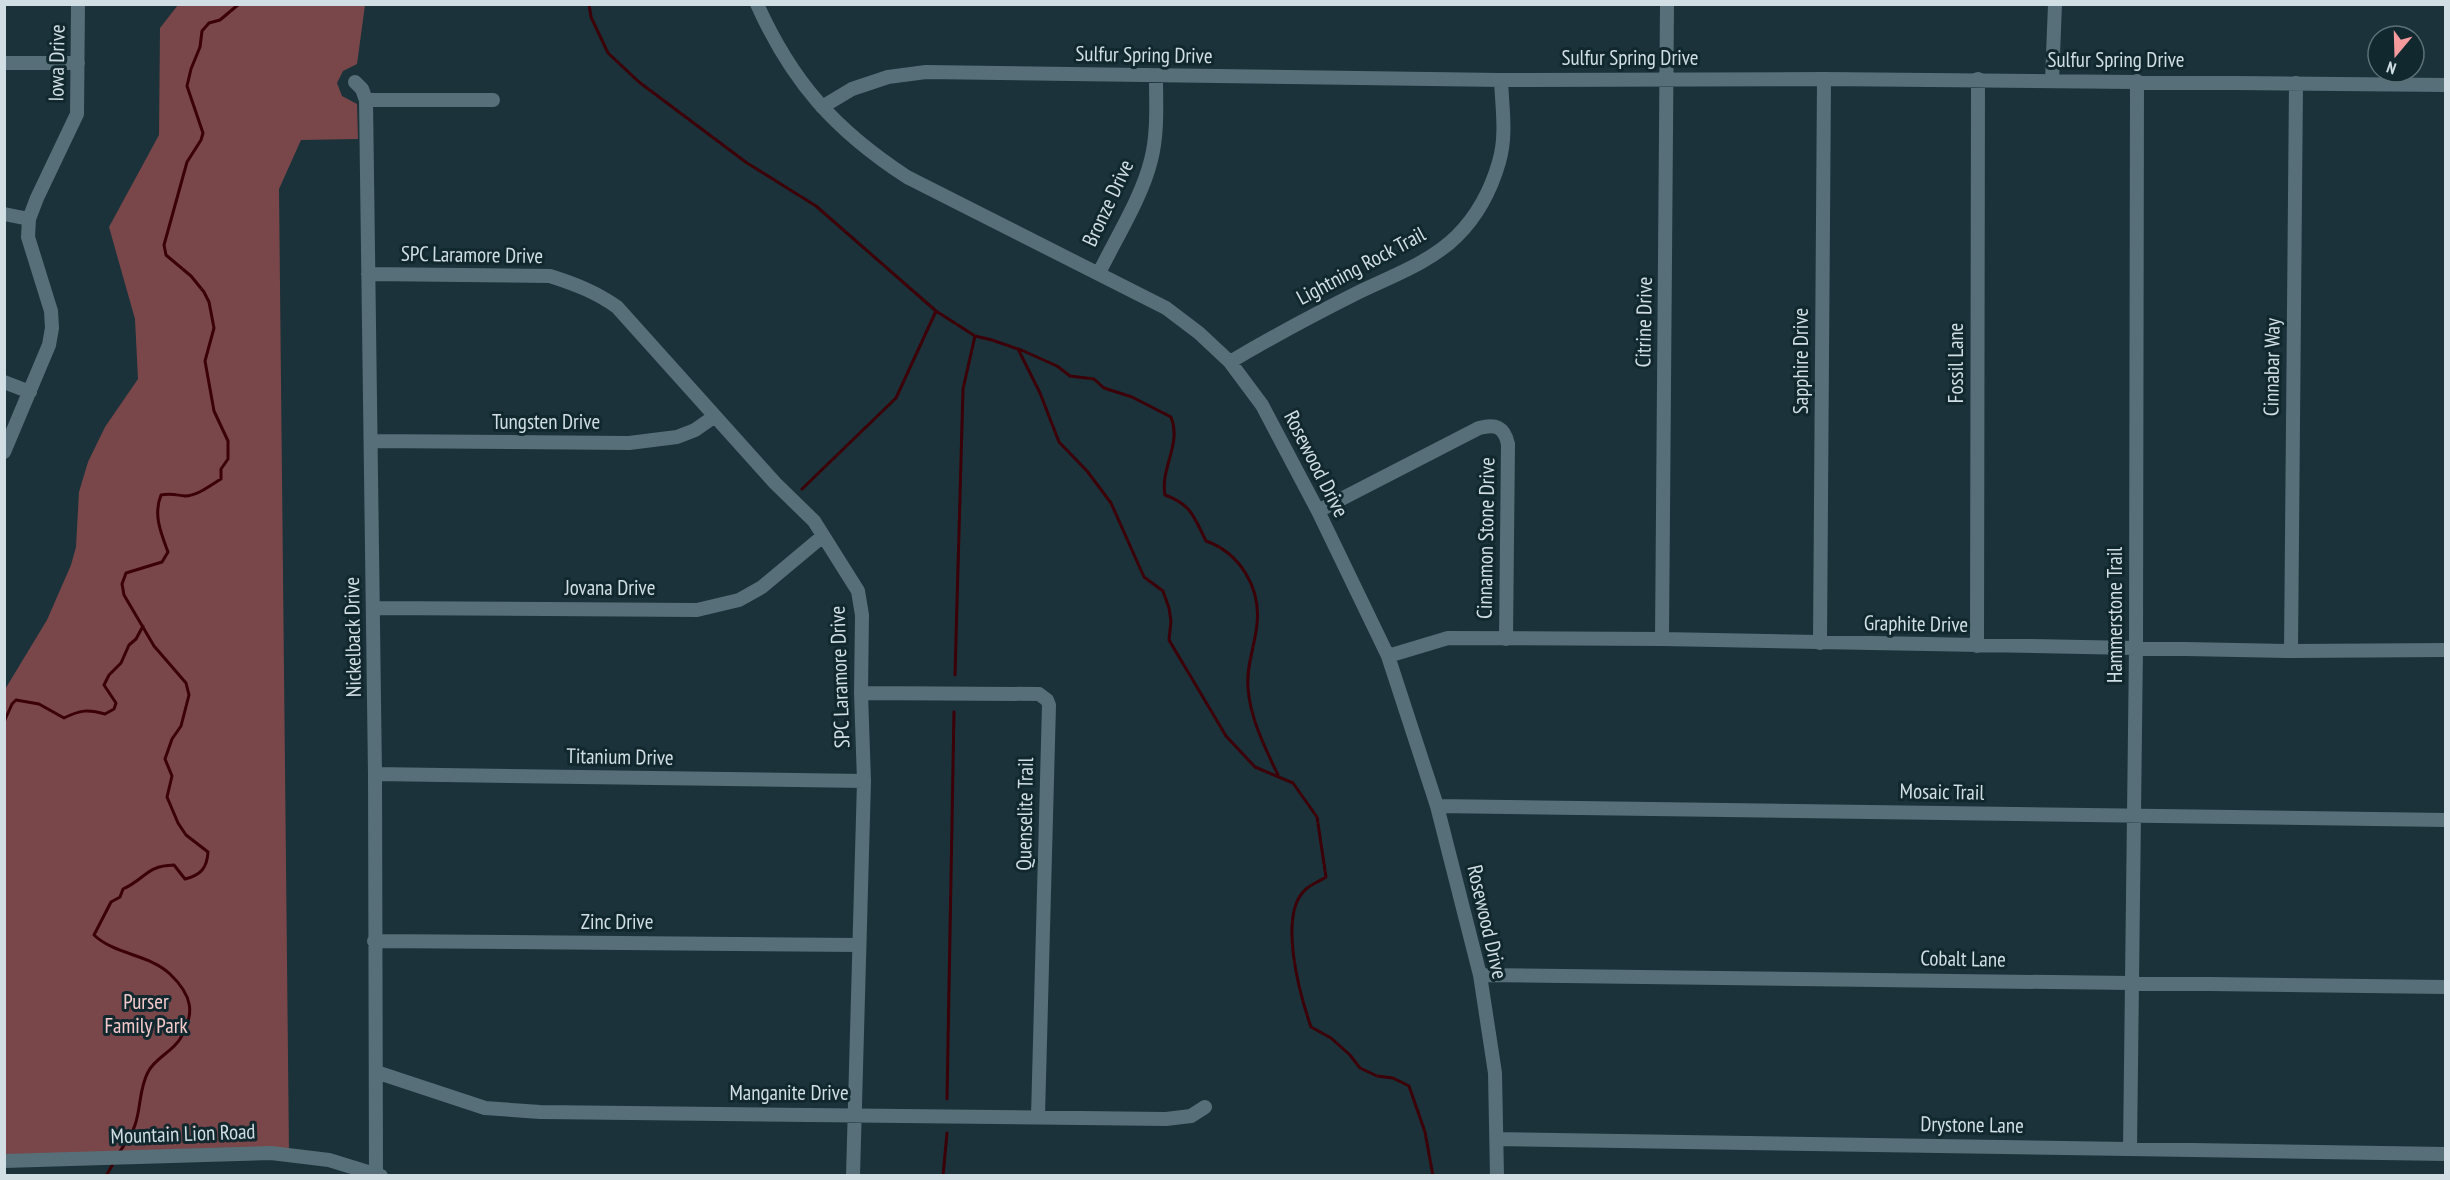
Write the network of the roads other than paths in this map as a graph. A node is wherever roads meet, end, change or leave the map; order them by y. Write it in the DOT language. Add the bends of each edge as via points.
graph roads {
  1 [pos="78,4"];
  2 [pos="757,4"];
  3 [pos="1667,4"];
  4 [pos="2055,4"];
  5 [pos="4,63"];
  6 [pos="78,63"];
  7 [pos="1156,77"];
  8 [pos="1667,79"];
  9 [pos="1824,79"];
  10 [pos="1978,79"];
  11 [pos="1501,80"];
  12 [pos="2052,81"];
  13 [pos="2137,81"];
  14 [pos="355,82"];
  15 [pos="2296,83"];
  16 [pos="2445,85"];
  17 [pos="366,100"];
  18 [pos="493,100"];
  19 [pos="822,107"];
  20 [pos="4,214"];
  21 [pos="29,219"];
  22 [pos="368,273"];
  23 [pos="1099,273"];
  24 [pos="1230,362"];
  25 [pos="4,382"];
  26 [pos="30,392"];
  27 [pos="715,416"];
  28 [pos="371,441"];
  29 [pos="4,452"];
  30 [pos="1318,511"];
  31 [pos="823,536"];
  32 [pos="374,608"];
  33 [pos="1506,639"];
  34 [pos="1662,639"];
  35 [pos="1820,643"];
  36 [pos="1977,646"];
  37 [pos="2136,647"];
  38 [pos="2445,650"];
  39 [pos="2291,651"];
  40 [pos="1388,656"];
  41 [pos="861,693"];
  42 [pos="375,774"];
  43 [pos="864,781"];
  44 [pos="1437,806"];
  45 [pos="2133,815"];
  46 [pos="2445,820"];
  47 [pos="374,941"];
  48 [pos="859,945"];
  49 [pos="1480,975"];
  50 [pos="2131,982"];
  51 [pos="2445,987"];
  52 [pos="376,1072"];
  53 [pos="1205,1107"];
  54 [pos="855,1114"];
  55 [pos="1038,1116"];
  56 [pos="1497,1139"];
  57 [pos="2130,1149"];
  58 [pos="2445,1154"];
  59 [pos="4,1161"];
  60 [pos="360,1172"];
  61 [pos="379,1175"];
  62 [pos="853,1176"];
  63 [pos="1497,1176"];
  1 -- 6 [label="street, Iowa Drive"];
  2 -- 19 [label="street, Rosewood Drive" via="794,75"];
  3 -- 8 [label="street, Citrine Drive"];
  4 -- 12 [label="street"];
  5 -- 6 [label="street"];
  6 -- 21 [label="street, Iowa Drive" via="77,114"];
  7 -- 11 [label="street, Sulfur Spring Drive"];
  7 -- 19 [label="street, Sulfur Spring Drive" via="926,72 888,77 852,89"];
  7 -- 23 [label="street, Bronze Drive" via="1151,161"];
  8 -- 9 [label="street, Sulfur Spring Drive"];
  8 -- 11 [label="street, Sulfur Spring Drive"];
  8 -- 34 [label="street, Citrine Drive"];
  9 -- 10 [label="street, Sulfur Spring Drive"];
  9 -- 35 [label="street, Sapphire Drive"];
  10 -- 12 [label="street, Sulfur Spring Drive"];
  10 -- 36 [label="street, Fossil Lane"];
  11 -- 24 [label="street, Lightning Rock Trail" via="1500,160 1475,216 1455,237 1429,257 1284,329"];
  12 -- 13 [label="street, Sulfur Spring Drive"];
  13 -- 15 [label="street, Sulfur Spring Drive"];
  13 -- 37 [label="street, Hammerstone Trail"];
  14 -- 17 [label="street"];
  15 -- 16 [label="street, Sulfur Spring Drive"];
  15 -- 39 [label="street, Cinnabar Way"];
  17 -- 18 [label="street"];
  17 -- 22 [label="street, Nickelback Drive"];
  19 -- 23 [label="street, Rosewood Drive" via="877,157 907,177"];
  20 -- 21 [label="street"];
  21 -- 26 [label="street" via="28,237 51,311 52,328"];
  22 -- 27 [label="street, SPC Laramore Drive" via="539,276 577,284 617,308"];
  22 -- 28 [label="street, Nickelback Drive"];
  23 -- 24 [label="street, Rosewood Drive" via="1166,308"];
  24 -- 30 [label="street, Rosewood Drive" via="1262,405"];
  25 -- 26 [label="street"];
  26 -- 29 [label="street"];
  27 -- 28 [label="street, Tungsten Drive" via="677,437 638,442"];
  27 -- 31 [label="street, SPC Laramore Drive" via="814,521"];
  28 -- 32 [label="street, Nickelback Drive"];
  30 -- 33 [label="street, Cinnamon Stone Drive" via="1479,428 1500,428 1508,444"];
  30 -- 40 [label="street, Rosewood Drive"];
  31 -- 32 [label="street, Jovana Drive" via="762,587 740,600 697,610"];
  31 -- 41 [label="street, SPC Laramore Drive" via="858,591 862,615"];
  32 -- 42 [label="street, Nickelback Drive"];
  33 -- 34 [label="street, Graphite Drive"];
  33 -- 40 [label="street, Graphite Drive" via="1448,638"];
  34 -- 35 [label="street, Graphite Drive"];
  35 -- 36 [label="street, Graphite Drive"];
  36 -- 37 [label="street, Graphite Drive"];
  37 -- 39 [label="street, Graphite Drive"];
  37 -- 45 [label="street, Hammerstone Trail"];
  38 -- 39 [label="street, Graphite Drive"];
  40 -- 44 [label="street, Rosewood Drive"];
  41 -- 43 [label="street, SPC Laramore Drive"];
  41 -- 55 [label="street, Quenselite Trail" via="1038,694 1047,700"];
  42 -- 43 [label="street, Titanium Drive"];
  42 -- 47 [label="street, Nickelback Drive"];
  43 -- 48 [label="street, SPC Laramore Drive"];
  44 -- 45 [label="street, Mosaic Trail"];
  44 -- 49 [label="street, Rosewood Drive"];
  45 -- 46 [label="street, Mosaic Trail"];
  45 -- 50 [label="street, Hammerstone Trail"];
  47 -- 48 [label="street, Zinc Drive"];
  47 -- 52 [label="street, Nickelback Drive"];
  48 -- 54 [label="street, SPC Laramore Drive"];
  49 -- 50 [label="street, Cobalt Lane"];
  49 -- 56 [label="street, Rosewood Drive" via="1495,1073"];
  50 -- 51 [label="street, Cobalt Lane"];
  50 -- 57 [label="street, Hammerstone Trail"];
  52 -- 54 [label="street, Manganite Drive" via="485,1108 506,1111"];
  52 -- 61 [label="street, Nickelback Drive"];
  53 -- 55 [label="street, Manganite Drive" via="1191,1116 1166,1119"];
  54 -- 55 [label="street, Manganite Drive"];
  54 -- 62 [label="street, SPC Laramore Drive"];
  56 -- 57 [label="street, Drystone Lane"];
  56 -- 63 [label="street, Rosewood Drive"];
  57 -- 58 [label="street, Drystone Lane"];
  59 -- 60 [label="street, Mountain Lion Road" via="271,1153 302,1155"];
  60 -- 61 [label="street, Mountain Lion Road"];
}
